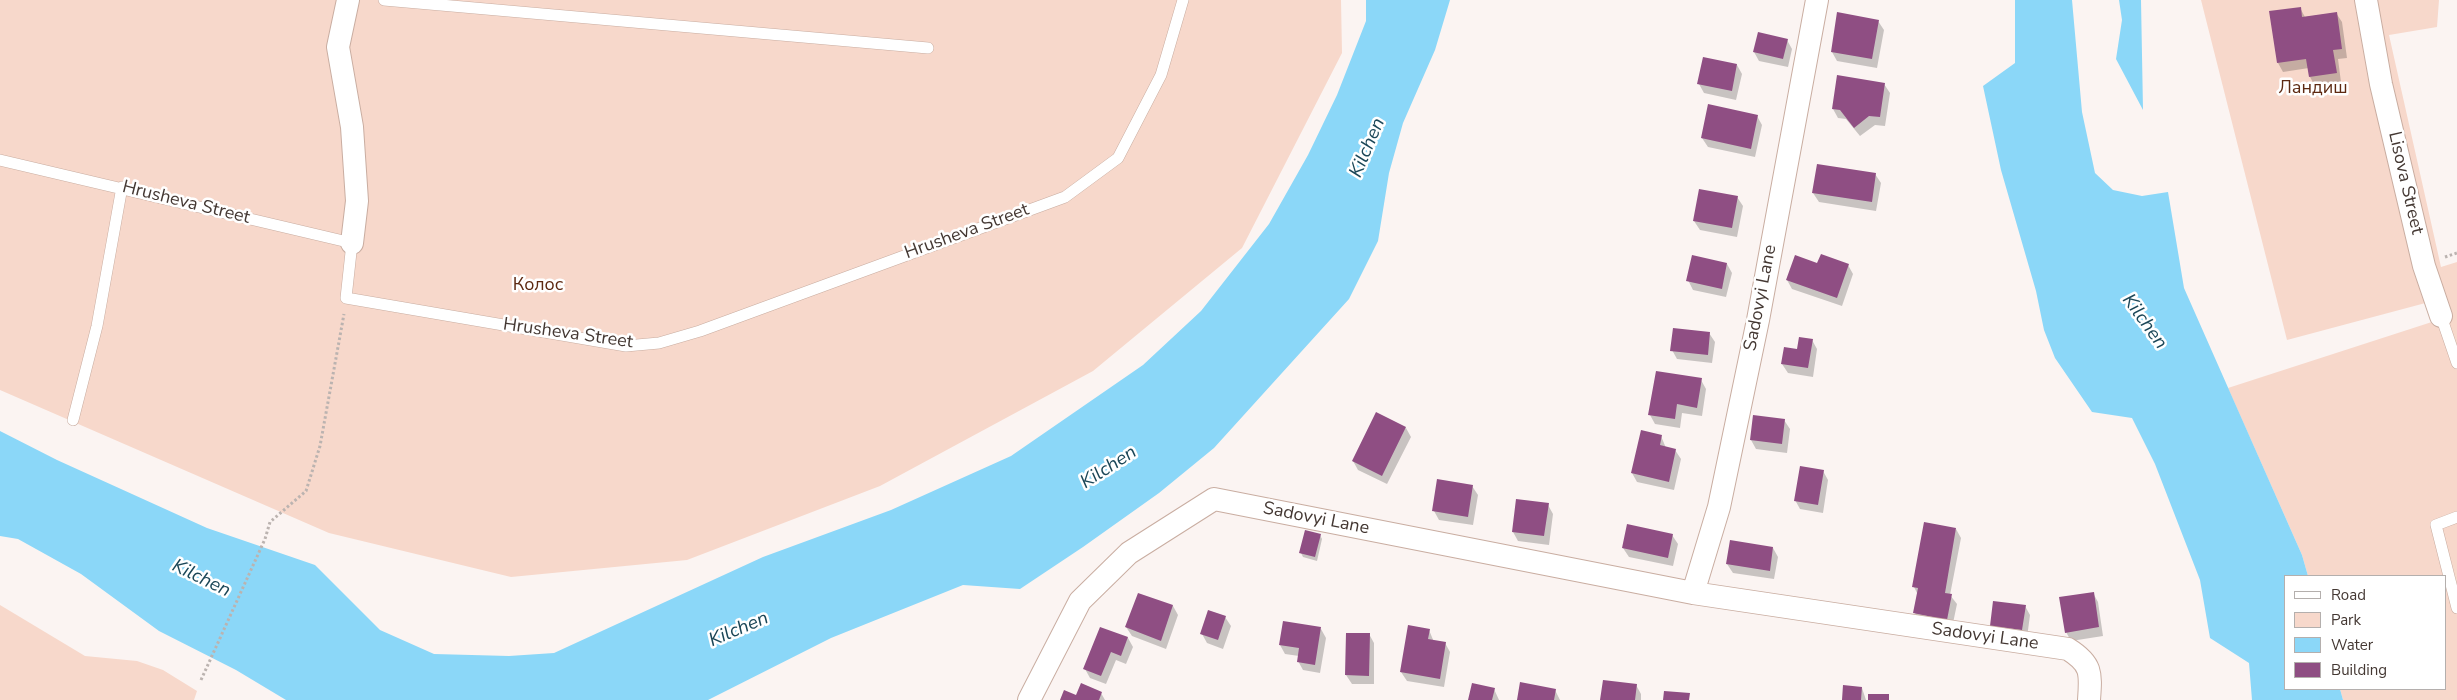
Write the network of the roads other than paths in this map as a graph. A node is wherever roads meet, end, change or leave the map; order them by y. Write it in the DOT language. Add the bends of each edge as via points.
graph roads {
  1 [pos="348,0"];
  2 [pos="384,0"];
  3 [pos="1183,0"];
  4 [pos="1817,0"];
  5 [pos="2366,0"];
  6 [pos="928,48"];
  7 [pos="0,160"];
  8 [pos="122,187"];
  9 [pos="352,243"];
  10 [pos="2441,316"];
  11 [pos="2457,363"];
  12 [pos="73,420"];
  13 [pos="2457,517"];
  14 [pos="1693,593"];
  15 [pos="2457,608"];
  16 [pos="1029,700"];
  17 [pos="2089,700"];
  1 -- 9 [label="street" via="338,46 352,127 357,201"];
  2 -- 6 [label="lane"];
  3 -- 9 [label="lane, Hrusheva Street" via="1161,75 1118,158 1065,196 700,331 659,343 626,346 346,298"];
  4 -- 14 [label="street, Sadovyi Lane" via="1758,320 1719,507"];
  5 -- 10 [label="street, Lisova Street" via="2381,84 2422,256"];
  7 -- 8 [label="lane, Hrusheva Street"];
  8 -- 9 [label="lane, Hrusheva Street"];
  8 -- 12 [label="lane" via="97,326"];
  10 -- 11 [label="lane, Lisova Street"];
  13 -- 15 [label="lane" via="2436,525"];
  14 -- 16 [label="street, Sadovyi Lane" via="1214,499 1129,554 1080,601"];
  14 -- 17 [label="street, Sadovyi Lane" via="2068,648 2083,658 2091,673"];
}
